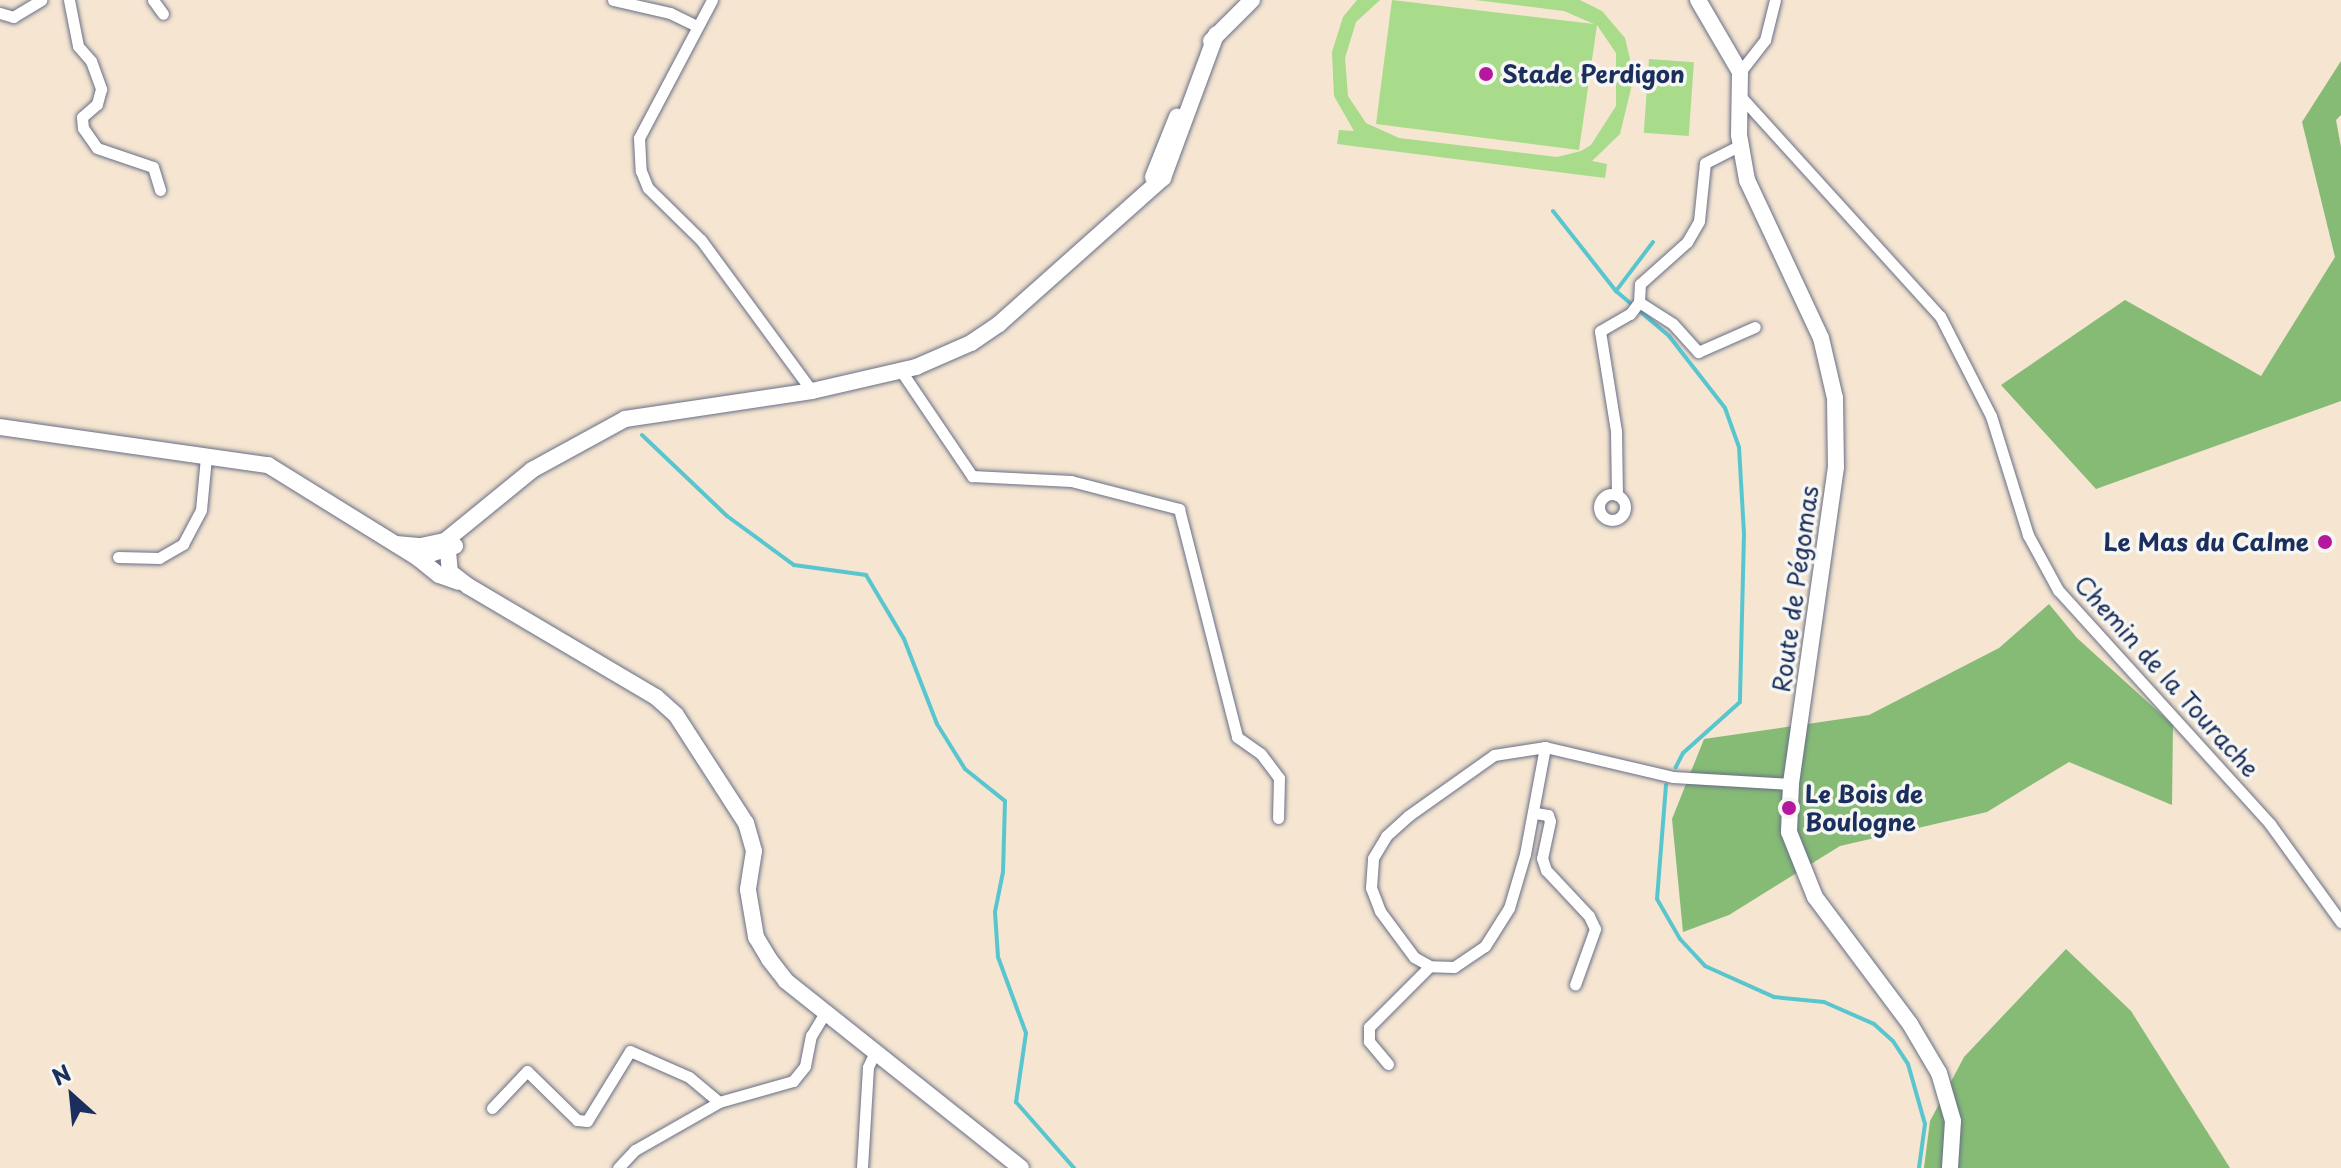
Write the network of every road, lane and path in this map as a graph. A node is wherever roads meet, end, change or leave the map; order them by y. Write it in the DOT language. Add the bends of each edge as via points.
graph roads {
  1 [pos="41,0"];
  2 [pos="69,0"];
  3 [pos="153,0"];
  4 [pos="613,0"];
  5 [pos="712,0"];
  6 [pos="1252,0"];
  7 [pos="1698,0"];
  8 [pos="1775,0"];
  9 [pos="0,13"];
  10 [pos="163,14"];
  11 [pos="697,26"];
  12 [pos="1740,72"];
  13 [pos="1742,98"];
  14 [pos="1740,145"];
  15 [pos="160,190"];
  16 [pos="1635,307"];
  17 [pos="1755,327"];
  18 [pos="901,371"];
  19 [pos="812,391"];
  20 [pos="0,427"];
  21 [pos="206,457"];
  22 [pos="540,467"];
  23 [pos="1617,495"];
  24 [pos="448,551"];
  25 [pos="423,554"];
  26 [pos="118,557"];
  27 [pos="450,572"];
  28 [pos="468,586"];
  29 [pos="1545,747"];
  30 [pos="1791,784"];
  31 [pos="1535,813"];
  32 [pos="1278,818"];
  33 [pos="2341,922"];
  34 [pos="1430,966"];
  35 [pos="1575,985"];
  36 [pos="825,1013"];
  37 [pos="875,1052"];
  38 [pos="1388,1064"];
  39 [pos="719,1102"];
  40 [pos="492,1108"];
  41 [pos="618,1168"];
  42 [pos="862,1168"];
  43 [pos="1021,1168"];
  44 [pos="1950,1168"];
  1 -- 9 [label="street" via="13,17"];
  2 -- 15 [label="street" via="78,46 91,61 101,89 97,104 82,117 83,128 97,148 153,167"];
  3 -- 10 [label="street"];
  4 -- 11 [label="street" via="670,13"];
  5 -- 11 [label="street"];
  6 -- 18 [label="main road" via="1216,35 1163,178 999,324 945,356"];
  7 -- 12 [label="main road, Route de Pégomas"];
  8 -- 12 [label="street" via="1765,40"];
  11 -- 19 [label="street" via="639,138 641,171 648,188 701,240"];
  12 -- 13 [label="main road, Route de Pégomas"];
  13 -- 14 [label="main road, Route de Pégomas"];
  13 -- 33 [label="street, Chemin de la Tourache" via="1756,106 1940,316 1991,416 2028,535 2058,590 2262,815"];
  14 -- 16 [label="street" via="1705,163 1699,221 1667,264 1640,284"];
  14 -- 30 [label="main road, Route de Pégomas" via="1758,208 1821,338 1835,398 1836,467"];
  16 -- 17 [label="street" via="1673,324 1698,352"];
  16 -- 23 [label="street" via="1600,331 1616,431"];
  18 -- 19 [label="main road"];
  18 -- 32 [label="street" via="972,476 1071,481 1179,509 1237,737 1261,754 1279,778"];
  19 -- 22 [label="main road" via="637,415"];
  20 -- 21 [label="main road"];
  21 -- 25 [label="main road" via="268,465 396,544"];
  21 -- 26 [label="street" via="201,510 183,544 159,558"];
  22 -- 24 [label="main road"];
  22 -- 25 [label="main road" via="464,530"];
  24 -- 25 [label="main road"];
  24 -- 27 [label="main road"];
  25 -- 27 [label="main road"];
  25 -- 28 [label="main road" via="439,575"];
  27 -- 28 [label="main road"];
  28 -- 36 [label="main road" via="656,697 676,715 746,823 754,851 748,890 756,937 786,981"];
  29 -- 30 [label="street" via="1673,777"];
  29 -- 31 [label="street"];
  29 -- 34 [label="street" via="1518,748 1469,768 1386,836 1373,858 1371,888 1380,911 1414,957"];
  30 -- 44 [label="main road, Route de Pégomas" via="1789,832 1804,877 1939,1073 1953,1121"];
  31 -- 34 [label="street" via="1509,908 1485,946 1454,967"];
  31 -- 35 [label="street" via="1548,815 1550,821 1542,858 1546,870 1595,929"];
  34 -- 38 [label="street" via="1369,1027 1369,1041"];
  36 -- 37 [label="main road"];
  36 -- 39 [label="street" via="811,1036 805,1066 793,1081"];
  37 -- 42 [label="street" via="868,1067"];
  37 -- 43 [label="main road"];
  39 -- 40 [label="street" via="689,1077 630,1051 587,1121 577,1120 527,1071"];
  39 -- 41 [label="street" via="635,1150"];
}
